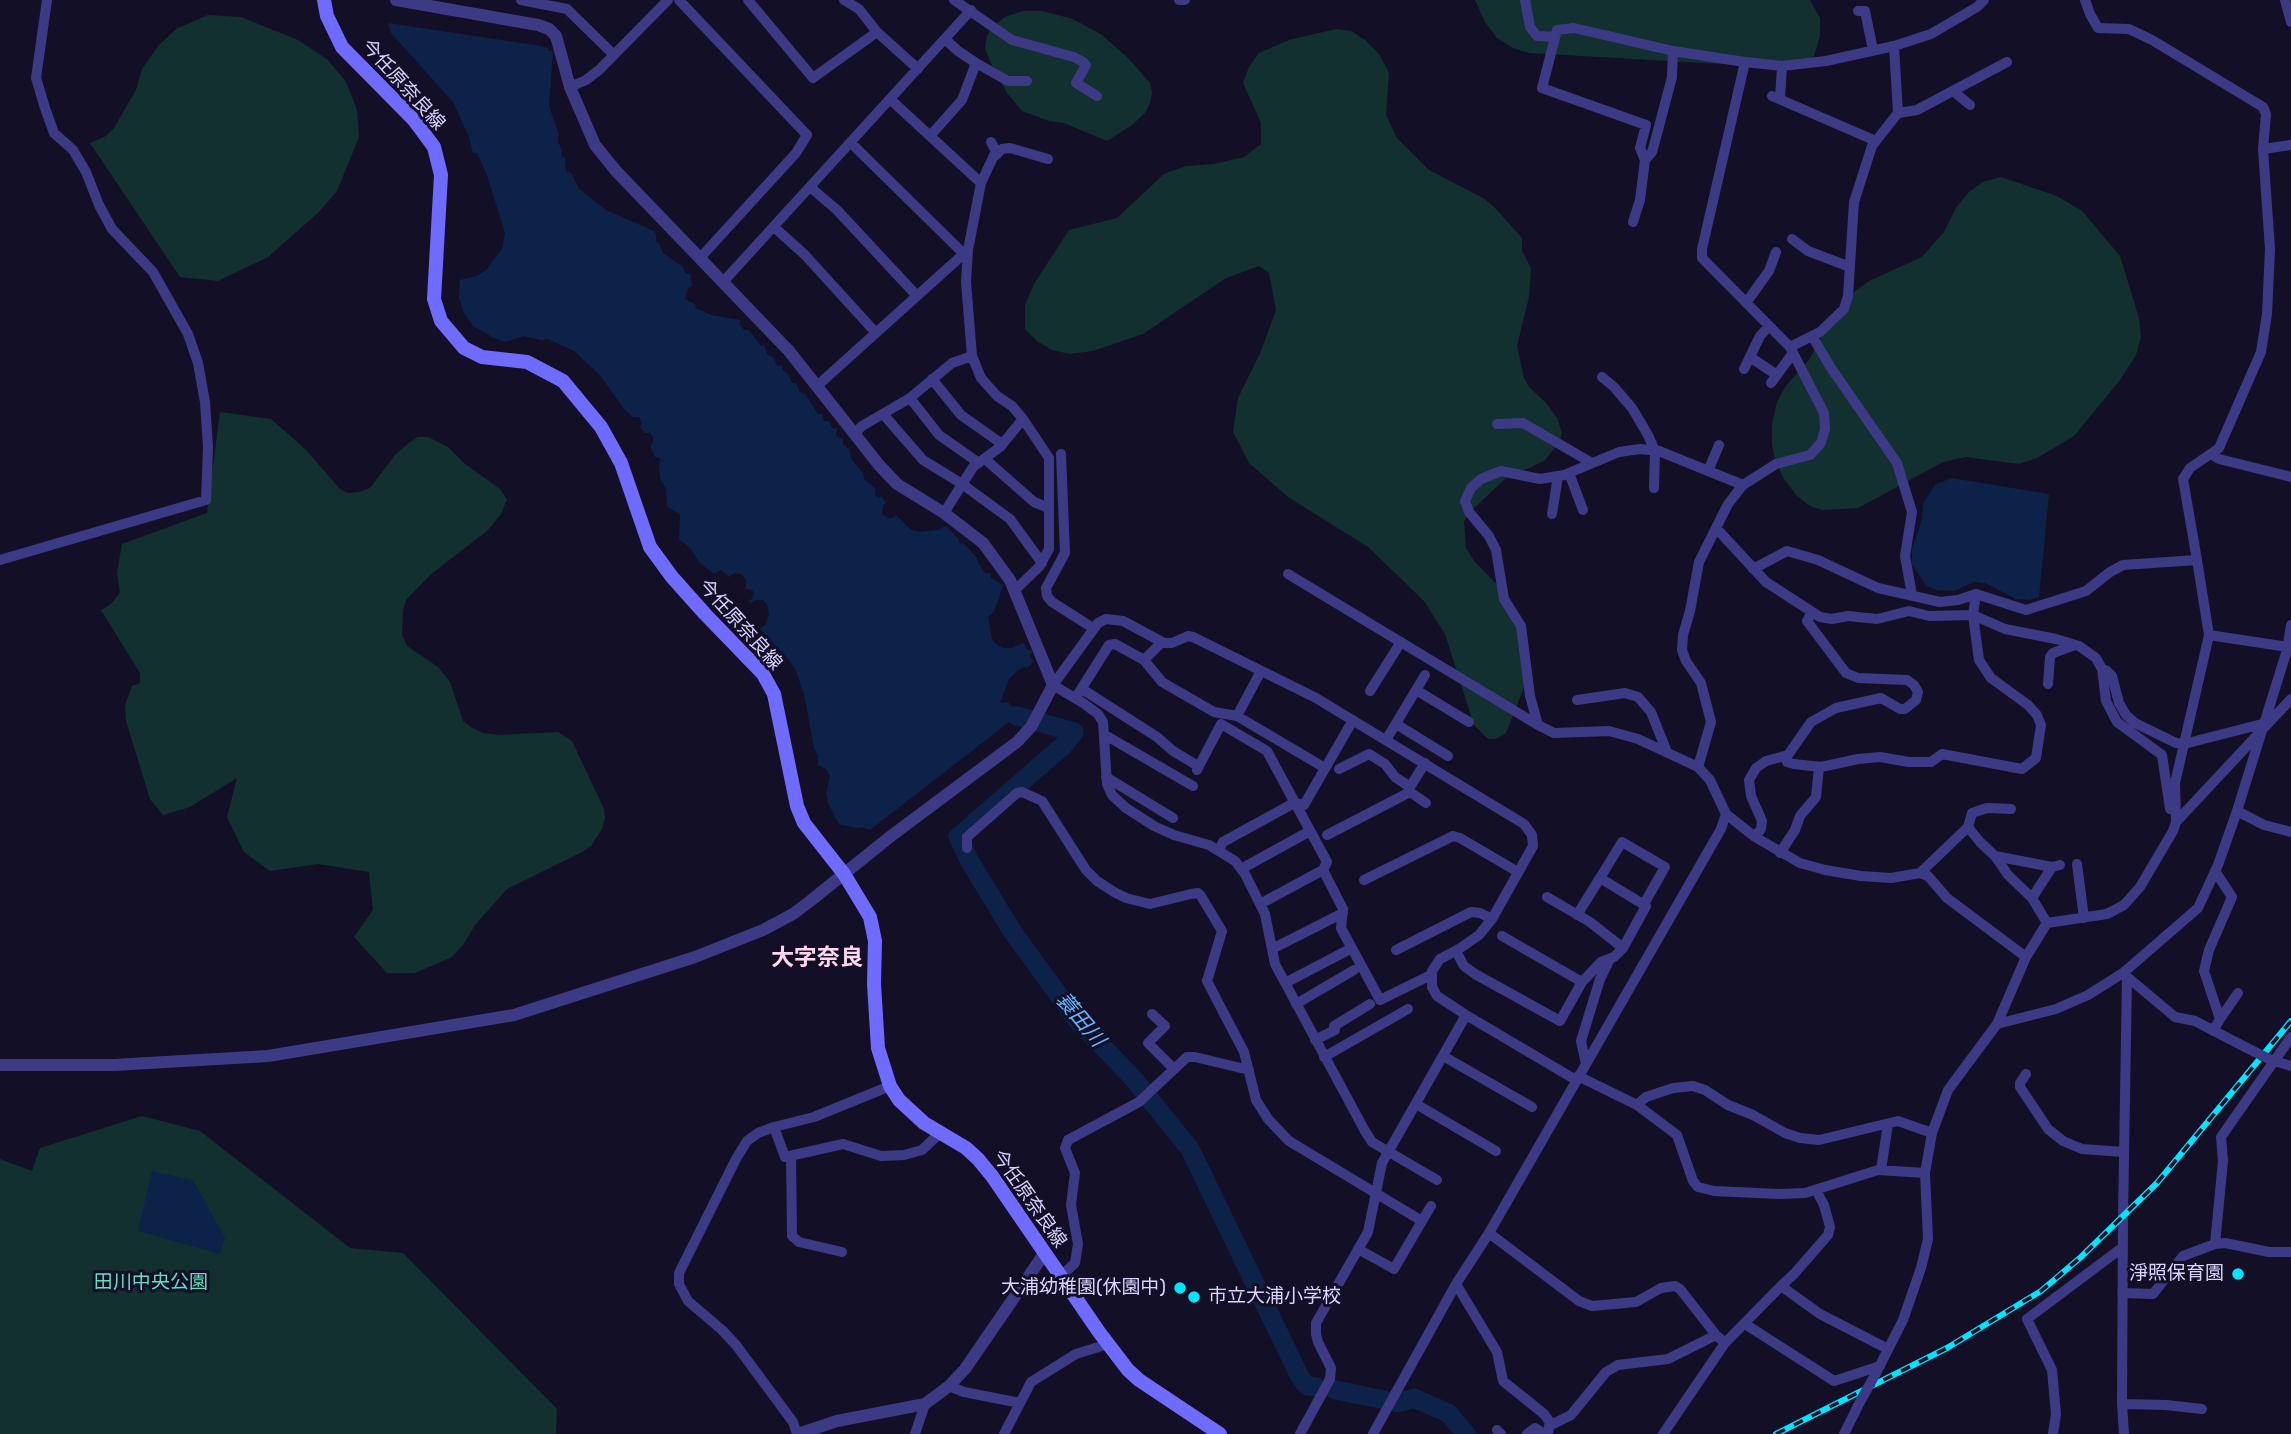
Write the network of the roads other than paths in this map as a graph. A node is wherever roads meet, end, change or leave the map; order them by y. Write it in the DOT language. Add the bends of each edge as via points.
graph roads {
  1 [pos="47,0"];
  2 [pos="324,0"];
  3 [pos="397,0"];
  4 [pos="521,0"];
  5 [pos="668,0"];
  6 [pos="679,0"];
  7 [pos="748,0"];
  8 [pos="844,0"];
  9 [pos="954,0"];
  10 [pos="1525,0"];
  11 [pos="1984,0"];
  12 [pos="2085,0"];
  13 [pos="2285,0"];
  14 [pos="474,7"];
  15 [pos="971,10"];
  16 [pos="1858,11"];
  17 [pos="2291,22"];
  18 [pos="877,32"];
  19 [pos="1555,37"];
  20 [pos="945,39"];
  21 [pos="1894,46"];
  22 [pos="1873,50"];
  23 [pos="1673,51"];
  24 [pos="614,55"];
  25 [pos="1745,62"];
  26 [pos="2007,62"];
  27 [pos="976,63"];
  28 [pos="1782,66"];
  29 [pos="918,69"];
  30 [pos="1027,81"];
  31 [pos="570,87"];
  32 [pos="1953,91"];
  33 [pos="1097,96"];
  34 [pos="891,100"];
  35 [pos="1970,105"];
  36 [pos="1898,113"];
  37 [pos="930,136"];
  38 [pos="1876,141"];
  39 [pos="991,142"];
  40 [pos="851,143"];
  41 [pos="2291,145"];
  42 [pos="2263,149"];
  43 [pos="995,156"];
  44 [pos="1048,159"];
  45 [pos="1645,160"];
  46 [pos="981,183"];
  47 [pos="810,187"];
  48 [pos="1633,222"];
  49 [pos="774,227"];
  50 [pos="1792,239"];
  51 [pos="966,252"];
  52 [pos="1776,252"];
  53 [pos="700,257"];
  54 [pos="1850,267"];
  55 [pos="723,282"];
  56 [pos="917,296"];
  57 [pos="1746,303"];
  58 [pos="1769,326"];
  59 [pos="876,333"];
  60 [pos="1812,336"];
  61 [pos="1791,350"];
  62 [pos="972,356"];
  63 [pos="1750,357"];
  64 [pos="1744,369"];
  65 [pos="1602,377"];
  66 [pos="932,379"];
  67 [pos="817,386"];
  68 [pos="910,398"];
  69 [pos="883,414"];
  70 [pos="1023,419"];
  71 [pos="1497,424"];
  72 [pos="855,433"];
  73 [pos="1002,444"];
  74 [pos="1719,445"];
  75 [pos="1655,451"];
  76 [pos="1062,454"];
  77 [pos="2212,455"];
  78 [pos="982,461"];
  79 [pos="1592,463"];
  80 [pos="1708,471"];
  81 [pos="1564,475"];
  82 [pos="2291,477"];
  83 [pos="962,484"];
  84 [pos="1743,485"];
  85 [pos="1654,488"];
  86 [pos="1049,508"];
  87 [pos="1583,510"];
  88 [pos="944,513"];
  89 [pos="1552,514"];
  90 [pos="1717,529"];
  91 [pos="0,560"];
  92 [pos="2197,560"];
  93 [pos="1042,563"];
  94 [pos="1753,569"];
  95 [pos="1288,574"];
  96 [pos="1014,591"];
  97 [pos="1976,594"];
  98 [pos="1912,595"];
  99 [pos="1812,612"];
  100 [pos="1973,615"];
  101 [pos="2291,625"];
  102 [pos="1093,628"];
  103 [pos="2209,635"];
  104 [pos="1162,642"];
  105 [pos="1401,642"];
  106 [pos="2075,645"];
  107 [pos="2288,647"];
  108 [pos="1144,660"];
  109 [pos="2102,668"];
  110 [pos="1261,671"];
  111 [pos="1425,675"];
  112 [pos="2048,684"];
  113 [pos="1053,685"];
  114 [pos="1416,690"];
  115 [pos="1370,691"];
  116 [pos="1079,694"];
  117 [pos="1577,699"];
  118 [pos="2291,699"];
  119 [pos="1237,716"];
  120 [pos="1353,720"];
  121 [pos="1469,722"];
  122 [pos="2266,723"];
  123 [pos="1396,724"];
  124 [pos="1538,725"];
  125 [pos="1105,735"];
  126 [pos="1386,740"];
  127 [pos="2184,744"];
  128 [pos="1667,752"];
  129 [pos="1448,756"];
  130 [pos="1784,757"];
  131 [pos="1425,763"];
  132 [pos="1698,767"];
  133 [pos="1819,767"];
  134 [pos="1325,768"];
  135 [pos="1339,769"];
  136 [pos="1106,777"];
  137 [pos="1192,786"];
  138 [pos="1410,789"];
  139 [pos="1294,803"];
  140 [pos="1426,803"];
  141 [pos="2011,810"];
  142 [pos="2237,811"];
  143 [pos="1726,814"];
  144 [pos="1173,818"];
  145 [pos="2176,822"];
  146 [pos="1968,827"];
  147 [pos="1310,831"];
  148 [pos="2291,832"];
  149 [pos="1327,835"];
  150 [pos="1755,837"];
  151 [pos="967,848"];
  152 [pos="1219,850"];
  153 [pos="1780,853"];
  154 [pos="1995,856"];
  155 [pos="2077,864"];
  156 [pos="1241,869"];
  157 [pos="1323,870"];
  158 [pos="2215,871"];
  159 [pos="1518,872"];
  160 [pos="1920,873"];
  161 [pos="844,874"];
  162 [pos="1600,878"];
  163 [pos="1364,880"];
  164 [pos="1547,897"];
  165 [pos="2032,898"];
  166 [pos="1260,904"];
  167 [pos="1644,904"];
  168 [pos="1343,913"];
  169 [pos="1577,915"];
  170 [pos="2084,918"];
  171 [pos="1492,919"];
  172 [pos="2047,923"];
  173 [pos="1502,936"];
  174 [pos="1352,948"];
  175 [pos="1623,948"];
  176 [pos="1272,950"];
  177 [pos="1396,950"];
  178 [pos="1456,951"];
  179 [pos="2026,957"];
  180 [pos="1610,959"];
  181 [pos="1354,970"];
  182 [pos="1431,975"];
  183 [pos="2125,975"];
  184 [pos="1582,982"];
  185 [pos="1285,983"];
  186 [pos="2238,993"];
  187 [pos="1296,1004"];
  188 [pos="1370,1004"];
  189 [pos="1408,1009"];
  190 [pos="1152,1014"];
  191 [pos="1466,1015"];
  192 [pos="2220,1019"];
  193 [pos="1997,1024"];
  194 [pos="2213,1031"];
  195 [pos="2291,1037"];
  196 [pos="1315,1040"];
  197 [pos="1443,1056"];
  198 [pos="1324,1057"];
  199 [pos="2273,1061"];
  200 [pos="1586,1064"];
  201 [pos="0,1065"];
  202 [pos="2291,1066"];
  203 [pos="1173,1068"];
  204 [pos="1249,1070"];
  205 [pos="2026,1074"];
  206 [pos="1577,1078"];
  207 [pos="890,1086"];
  208 [pos="1416,1104"];
  209 [pos="1637,1104"];
  210 [pos="1532,1107"];
  211 [pos="1888,1124"];
  212 [pos="774,1127"];
  213 [pos="940,1133"];
  214 [pos="1932,1133"];
  215 [pos="1496,1150"];
  216 [pos="1389,1151"];
  217 [pos="2124,1152"];
  218 [pos="792,1156"];
  219 [pos="1881,1170"];
  220 [pos="1926,1173"];
  221 [pos="1437,1180"];
  222 [pos="1816,1190"];
  223 [pos="1376,1195"];
  224 [pos="1431,1206"];
  225 [pos="1422,1221"];
  226 [pos="1489,1233"];
  227 [pos="2215,1244"];
  228 [pos="2123,1247"];
  229 [pos="1358,1249"];
  230 [pos="842,1252"];
  231 [pos="2291,1252"];
  232 [pos="1044,1254"];
  233 [pos="1060,1277"];
  234 [pos="1456,1284"];
  235 [pos="1781,1286"];
  236 [pos="2123,1293"];
  237 [pos="1745,1324"];
  238 [pos="1716,1335"];
  239 [pos="1725,1343"];
  240 [pos="1108,1344"];
  241 [pos="1888,1349"];
  242 [pos="1878,1369"];
  243 [pos="949,1386"];
  244 [pos="1020,1403"];
  245 [pos="925,1404"];
  246 [pos="2122,1404"];
  247 [pos="2202,1409"];
  248 [pos="1548,1431"];
  249 [pos="798,1434"];
  250 [pos="915,1434"];
  251 [pos="1004,1434"];
  252 [pos="1220,1434"];
  253 [pos="1300,1434"];
  254 [pos="1373,1434"];
  255 [pos="1527,1434"];
  256 [pos="1663,1434"];
  257 [pos="1844,1434"];
  258 [pos="2053,1434"];
  259 [pos="2124,1434"];
  1 -- 91 [label="street" via="36,78 45,108 54,133 73,150 86,172 112,229 153,272 188,334 205,401 206,500"];
  2 -- 161 [label="main road, 今任原奈良線" via="342,47 414,120 434,147 441,175 434,299 442,321 464,348 482,357 527,362 563,381 601,427 621,463 650,547 672,577 763,674 774,694 804,824"];
  3 -- 14 [label="street"];
  4 -- 24 [label="street" via="567,9"];
  5 -- 24 [label="street"];
  6 -- 53 [label="street" via="807,135 796,153"];
  7 -- 18 [label="street" via="813,78"];
  8 -- 18 [label="street" via="859,9"];
  9 -- 15 [label="street"];
  10 -- 19 [label="street" via="1530,27 1537,36"];
  11 -- 21 [label="street" via="1931,34"];
  12 -- 42 [label="street" via="2098,28 2129,29 2263,107"];
  13 -- 17 [label="street"];
  14 -- 31 [label="street" via="549,29 556,36"];
  15 -- 20 [label="street"];
  15 -- 33 [label="street" via="1012,40 1083,62 1086,65 1076,83"];
  16 -- 22 [label="street" via="1865,11"];
  18 -- 29 [label="street"];
  19 -- 23 [label="street" via="1557,30 1574,28"];
  19 -- 45 [label="street" via="1542,88 1646,125 1640,148"];
  20 -- 27 [label="street"];
  20 -- 29 [label="street"];
  21 -- 22 [label="street"];
  21 -- 36 [label="street"];
  22 -- 28 [label="street"];
  23 -- 25 [label="street"];
  23 -- 45 [label="street" via="1672,77 1652,152"];
  24 -- 31 [label="street" via="586,80"];
  25 -- 28 [label="street"];
  25 -- 57 [label="street" via="1702,258"];
  26 -- 32 [label="street"];
  27 -- 30 [label="street" via="1008,81"];
  27 -- 37 [label="street" via="962,100"];
  28 -- 38 [label="street" via="1776,98"];
  29 -- 34 [label="street"];
  31 -- 53 [label="street" via="595,145"];
  32 -- 35 [label="street"];
  32 -- 36 [label="street" via="1917,110"];
  34 -- 37 [label="street"];
  34 -- 40 [label="street"];
  36 -- 38 [label="street"];
  37 -- 46 [label="street"];
  38 -- 54 [label="street" via="1854,202"];
  39 -- 43 [label="street"];
  40 -- 47 [label="street"];
  40 -- 51 [label="street"];
  41 -- 42 [label="street"];
  42 -- 77 [label="street" via="2270,249 2261,352"];
  43 -- 44 [label="street" via="1010,148"];
  43 -- 46 [label="street"];
  45 -- 48 [label="street"];
  46 -- 51 [label="street"];
  47 -- 49 [label="street"];
  47 -- 56 [label="street"];
  49 -- 55 [label="street"];
  49 -- 59 [label="street" via="805,254"];
  50 -- 54 [label="street" via="1808,251"];
  51 -- 56 [label="street"];
  51 -- 62 [label="street"];
  52 -- 57 [label="street" via="1769,271"];
  53 -- 55 [label="street"];
  54 -- 60 [label="street" via="1844,309"];
  55 -- 67 [label="street"];
  56 -- 59 [label="street"];
  57 -- 58 [label="street"];
  58 -- 61 [label="street"];
  58 -- 63 [label="street"];
  59 -- 67 [label="street"];
  60 -- 61 [label="street"];
  60 -- 98 [label="street" via="1897,463 1912,512 1905,556"];
  61 -- 63 [label="street" via="1774,379"];
  61 -- 84 [label="street" via="1824,413 1821,443 1810,455 1776,464"];
  62 -- 66 [label="street" via="952,363"];
  62 -- 70 [label="street" via="981,378"];
  63 -- 64 [label="street"];
  65 -- 75 [label="street" via="1632,408"];
  66 -- 68 [label="street"];
  66 -- 73 [label="street" via="961,415"];
  67 -- 72 [label="street"];
  68 -- 69 [label="street"];
  68 -- 78 [label="street" via="939,435"];
  69 -- 72 [label="street"];
  69 -- 83 [label="street" via="916,454"];
  70 -- 73 [label="street"];
  70 -- 86 [label="street" via="1049,458"];
  71 -- 79 [label="street" via="1523,423"];
  72 -- 88 [label="street" via="897,484"];
  73 -- 78 [label="street"];
  74 -- 80 [label="street"];
  75 -- 79 [label="street" via="1619,452"];
  75 -- 80 [label="street"];
  75 -- 85 [label="street"];
  76 -- 102 [label="street" via="1065,553 1046,588 1047,596"];
  77 -- 82 [label="street"];
  77 -- 92 [label="street" via="2190,468 2183,479"];
  78 -- 83 [label="street"];
  78 -- 86 [label="street" via="1034,502"];
  79 -- 81 [label="street"];
  80 -- 84 [label="street"];
  81 -- 87 [label="street"];
  81 -- 89 [label="street"];
  81 -- 124 [label="street" via="1539,479 1501,471 1481,479 1465,501 1496,550 1504,599 1521,626"];
  83 -- 88 [label="street"];
  83 -- 93 [label="street" via="1010,519"];
  84 -- 90 [label="street"];
  86 -- 93 [label="street" via="1049,549"];
  88 -- 96 [label="street" via="983,543"];
  90 -- 94 [label="street"];
  90 -- 132 [label="street" via="1699,562 1683,635 1682,650 1701,683 1711,722"];
  92 -- 97 [label="street" via="2123,565 2086,591 2026,610"];
  92 -- 103 [label="street"];
  93 -- 96 [label="street"];
  94 -- 98 [label="street" via="1787,551 1878,588"];
  94 -- 99 [label="street"];
  95 -- 105 [label="street"];
  96 -- 113 [label="street"];
  97 -- 98 [label="street" via="1940,601"];
  97 -- 100 [label="street"];
  99 -- 100 [label="street" via="1832,620 1849,616 1877,619 1909,611"];
  99 -- 130 [label="street" via="1807,621 1846,673 1858,678 1907,680 1914,685 1916,700 1905,709 1881,698 1836,708 1811,722"];
  100 -- 106 [label="street" via="2005,629"];
  100 -- 133 [label="street" via="1979,660 1991,678 2037,715 2041,725 2036,758 2022,769 1942,754 1931,762 1880,757"];
  101 -- 107 [label="street"];
  102 -- 104 [label="street" via="1113,619 1123,621"];
  102 -- 113 [label="street"];
  103 -- 107 [label="street"];
  103 -- 127 [label="street"];
  104 -- 108 [label="street"];
  104 -- 110 [label="street" via="1193,637"];
  105 -- 115 [label="street"];
  105 -- 124 [label="street"];
  106 -- 109 [label="street" via="2096,658"];
  106 -- 112 [label="street" via="2050,657"];
  107 -- 122 [label="street"];
  108 -- 116 [label="street" via="1109,645"];
  108 -- 119 [label="street" via="1162,682 1214,712"];
  109 -- 127 [label="street" via="2112,676 2126,715"];
  109 -- 145 [label="street" via="2106,701 2117,722 2162,755 2170,811"];
  110 -- 119 [label="street"];
  110 -- 120 [label="street"];
  111 -- 114 [label="street"];
  113 -- 116 [label="street"];
  113 -- 161 [label="street" via="1031,727 1017,742"];
  114 -- 121 [label="street"];
  114 -- 123 [label="street"];
  116 -- 125 [label="street" via="1098,714"];
  116 -- 139 [label="street" via="1197,768 1221,724 1266,751"];
  117 -- 128 [label="street" via="1625,693 1638,697 1651,712"];
  118 -- 122 [label="street"];
  119 -- 134 [label="street"];
  120 -- 126 [label="street"];
  120 -- 134 [label="street"];
  122 -- 127 [label="street"];
  122 -- 142 [label="street"];
  122 -- 145 [label="street"];
  123 -- 126 [label="street"];
  123 -- 129 [label="street"];
  124 -- 128 [label="street" via="1554,733 1609,731"];
  125 -- 136 [label="street"];
  125 -- 137 [label="street"];
  126 -- 131 [label="street"];
  127 -- 145 [label="street" via="2175,783"];
  128 -- 132 [label="street"];
  130 -- 133 [label="street" via="1787,762"];
  130 -- 150 [label="street" via="1766,761 1749,780 1762,821"];
  131 -- 138 [label="street"];
  131 -- 159 [label="street" via="1524,824 1533,846"];
  132 -- 143 [label="street" via="1710,780"];
  133 -- 153 [label="street" via="1816,797"];
  134 -- 139 [label="street" via="1304,805"];
  135 -- 138 [label="street" via="1369,754"];
  136 -- 144 [label="street"];
  136 -- 152 [label="street" via="1112,795 1126,808 1154,826"];
  138 -- 140 [label="street"];
  138 -- 149 [label="street"];
  139 -- 147 [label="street"];
  139 -- 152 [label="street" via="1223,842"];
  141 -- 146 [label="street" via="1978,809 1969,817"];
  142 -- 148 [label="street"];
  142 -- 158 [label="street"];
  143 -- 150 [label="street"];
  143 -- 200 [label="street"];
  145 -- 170 [label="street" via="2140,887 2124,905"];
  146 -- 154 [label="street"];
  146 -- 160 [label="street"];
  147 -- 156 [label="street"];
  147 -- 157 [label="street" via="1327,862"];
  150 -- 153 [label="street"];
  151 -- 204 [label="street" via="967,836 1022,792 1042,801 1086,870 1114,892 1150,904 1201,895 1222,931 1207,981"];
  152 -- 156 [label="street"];
  153 -- 160 [label="street" via="1800,863 1861,876 1891,878"];
  154 -- 165 [label="street"];
  154 -- 165 [label="street" via="2056,866"];
  155 -- 170 [label="street"];
  156 -- 166 [label="street"];
  157 -- 166 [label="street"];
  157 -- 168 [label="street"];
  158 -- 183 [label="street" via="2197,908"];
  158 -- 192 [label="street" via="2232,897 2204,971"];
  159 -- 163 [label="street" via="1453,836"];
  159 -- 171 [label="street"];
  160 -- 179 [label="street"];
  161 -- 201 [label="street" via="793,914 763,930 514,1016 268,1056 114,1065"];
  161 -- 207 [label="main road, 今任原奈良線" via="870,917 875,941 878,1048"];
  162 -- 167 [label="street"];
  162 -- 167 [label="street" via="1622,842 1665,867"];
  162 -- 169 [label="street"];
  164 -- 169 [label="street"];
  165 -- 172 [label="street"];
  166 -- 176 [label="street"];
  167 -- 175 [label="street"];
  168 -- 174 [label="street" via="1341,928"];
  168 -- 176 [label="street"];
  169 -- 175 [label="street"];
  170 -- 172 [label="street"];
  171 -- 177 [label="street" via="1471,912"];
  171 -- 178 [label="street"];
  172 -- 179 [label="street"];
  173 -- 184 [label="street"];
  174 -- 182 [label="street" via="1380,1000"];
  174 -- 185 [label="street"];
  175 -- 180 [label="street"];
  176 -- 185 [label="street"];
  178 -- 182 [label="street" via="1440,959"];
  178 -- 184 [label="street" via="1475,974 1560,1021"];
  179 -- 193 [label="street"];
  180 -- 184 [label="street"];
  180 -- 200 [label="street" via="1581,1041"];
  181 -- 187 [label="street"];
  182 -- 191 [label="street" via="1437,996"];
  183 -- 193 [label="street" via="2056,1009"];
  183 -- 194 [label="street" via="2175,1017"];
  183 -- 217 [label="street"];
  185 -- 187 [label="street"];
  186 -- 192 [label="street"];
  187 -- 196 [label="street"];
  188 -- 196 [label="street"];
  189 -- 198 [label="street"];
  190 -- 203 [label="street" via="1165,1026 1148,1043"];
  191 -- 197 [label="street"];
  191 -- 206 [label="street"];
  192 -- 194 [label="street"];
  193 -- 214 [label="street" via="1948,1090"];
  194 -- 199 [label="street, bridge"];
  195 -- 199 [label="street"];
  196 -- 198 [label="street"];
  197 -- 208 [label="street"];
  197 -- 210 [label="street"];
  198 -- 216 [label="street" via="1372,1142"];
  199 -- 202 [label="street"];
  199 -- 227 [label="street" via="2221,1137"];
  200 -- 206 [label="street"];
  203 -- 204 [label="street" via="1187,1057 1195,1057"];
  203 -- 233 [label="street" via="1139,1102 1068,1140 1065,1148 1074,1173 1071,1206 1078,1244 1075,1264"];
  204 -- 223 [label="street" via="1256,1100 1289,1141"];
  205 -- 217 [label="street" via="2020,1087 2048,1129 2063,1141 2082,1149"];
  206 -- 209 [label="street"];
  206 -- 226 [label="street"];
  207 -- 212 [label="street" via="814,1117"];
  207 -- 213 [label="main road, 今任原奈良線" via="899,1100"];
  208 -- 215 [label="street"];
  208 -- 216 [label="street"];
  209 -- 211 [label="street" via="1673,1088 1693,1086 1800,1138 1819,1140"];
  209 -- 222 [label="street" via="1677,1135 1698,1187 1779,1194"];
  211 -- 214 [label="street" via="1898,1121"];
  211 -- 219 [label="street"];
  212 -- 218 [label="street" via="785,1157"];
  212 -- 249 [label="street" via="758,1133 741,1150 679,1273 679,1284 688,1301 736,1345"];
  213 -- 218 [label="street" via="922,1150 904,1155 881,1156 842,1144"];
  213 -- 232 [label="main road, 今任原奈良線" via="966,1148 992,1175"];
  214 -- 220 [label="street"];
  216 -- 221 [label="street"];
  216 -- 223 [label="street" via="1380,1168"];
  217 -- 228 [label="street"];
  218 -- 230 [label="street" via="792,1236 799,1242"];
  219 -- 220 [label="street"];
  219 -- 222 [label="street"];
  220 -- 241 [label="street" via="1928,1240 1903,1320"];
  222 -- 235 [label="street" via="1830,1227 1828,1235"];
  223 -- 225 [label="street"];
  223 -- 229 [label="street" via="1368,1231"];
  224 -- 225 [label="street"];
  225 -- 229 [label="street" via="1394,1269"];
  226 -- 234 [label="street"];
  226 -- 238 [label="street" via="1592,1306 1636,1302 1675,1286"];
  227 -- 231 [label="street"];
  227 -- 236 [label="street" via="2183,1256 2153,1294"];
  228 -- 236 [label="street"];
  228 -- 258 [label="street" via="2027,1319 2052,1370"];
  229 -- 253 [label="street" via="1316,1323 1315,1334 1331,1367 1330,1379"];
  232 -- 233 [label="main road, 今任原奈良線"];
  232 -- 243 [label="street"];
  233 -- 240 [label="main road, 今任原奈良線"];
  234 -- 248 [label="street" via="1497,1352 1503,1381 1544,1414"];
  234 -- 254 [label="street"];
  235 -- 237 [label="street"];
  235 -- 241 [label="street" via="1820,1314"];
  236 -- 246 [label="street"];
  237 -- 239 [label="street"];
  237 -- 242 [label="street" via="1834,1381"];
  238 -- 239 [label="street"];
  238 -- 248 [label="street" via="1668,1359 1618,1364 1605,1372 1571,1415"];
  239 -- 256 [label="street"];
  240 -- 244 [label="street" via="1076,1354 1038,1377"];
  240 -- 252 [label="main road, 今任原奈良線" via="1139,1380"];
  241 -- 242 [label="street"];
  242 -- 257 [label="street, bridge"];
  243 -- 244 [label="street"];
  243 -- 245 [label="street"];
  244 -- 251 [label="street"];
  245 -- 249 [label="street" via="837,1421"];
  245 -- 250 [label="street"];
  246 -- 247 [label="street"];
  246 -- 259 [label="street"];
  248 -- 255 [label="street" via="1535,1428"];
}
